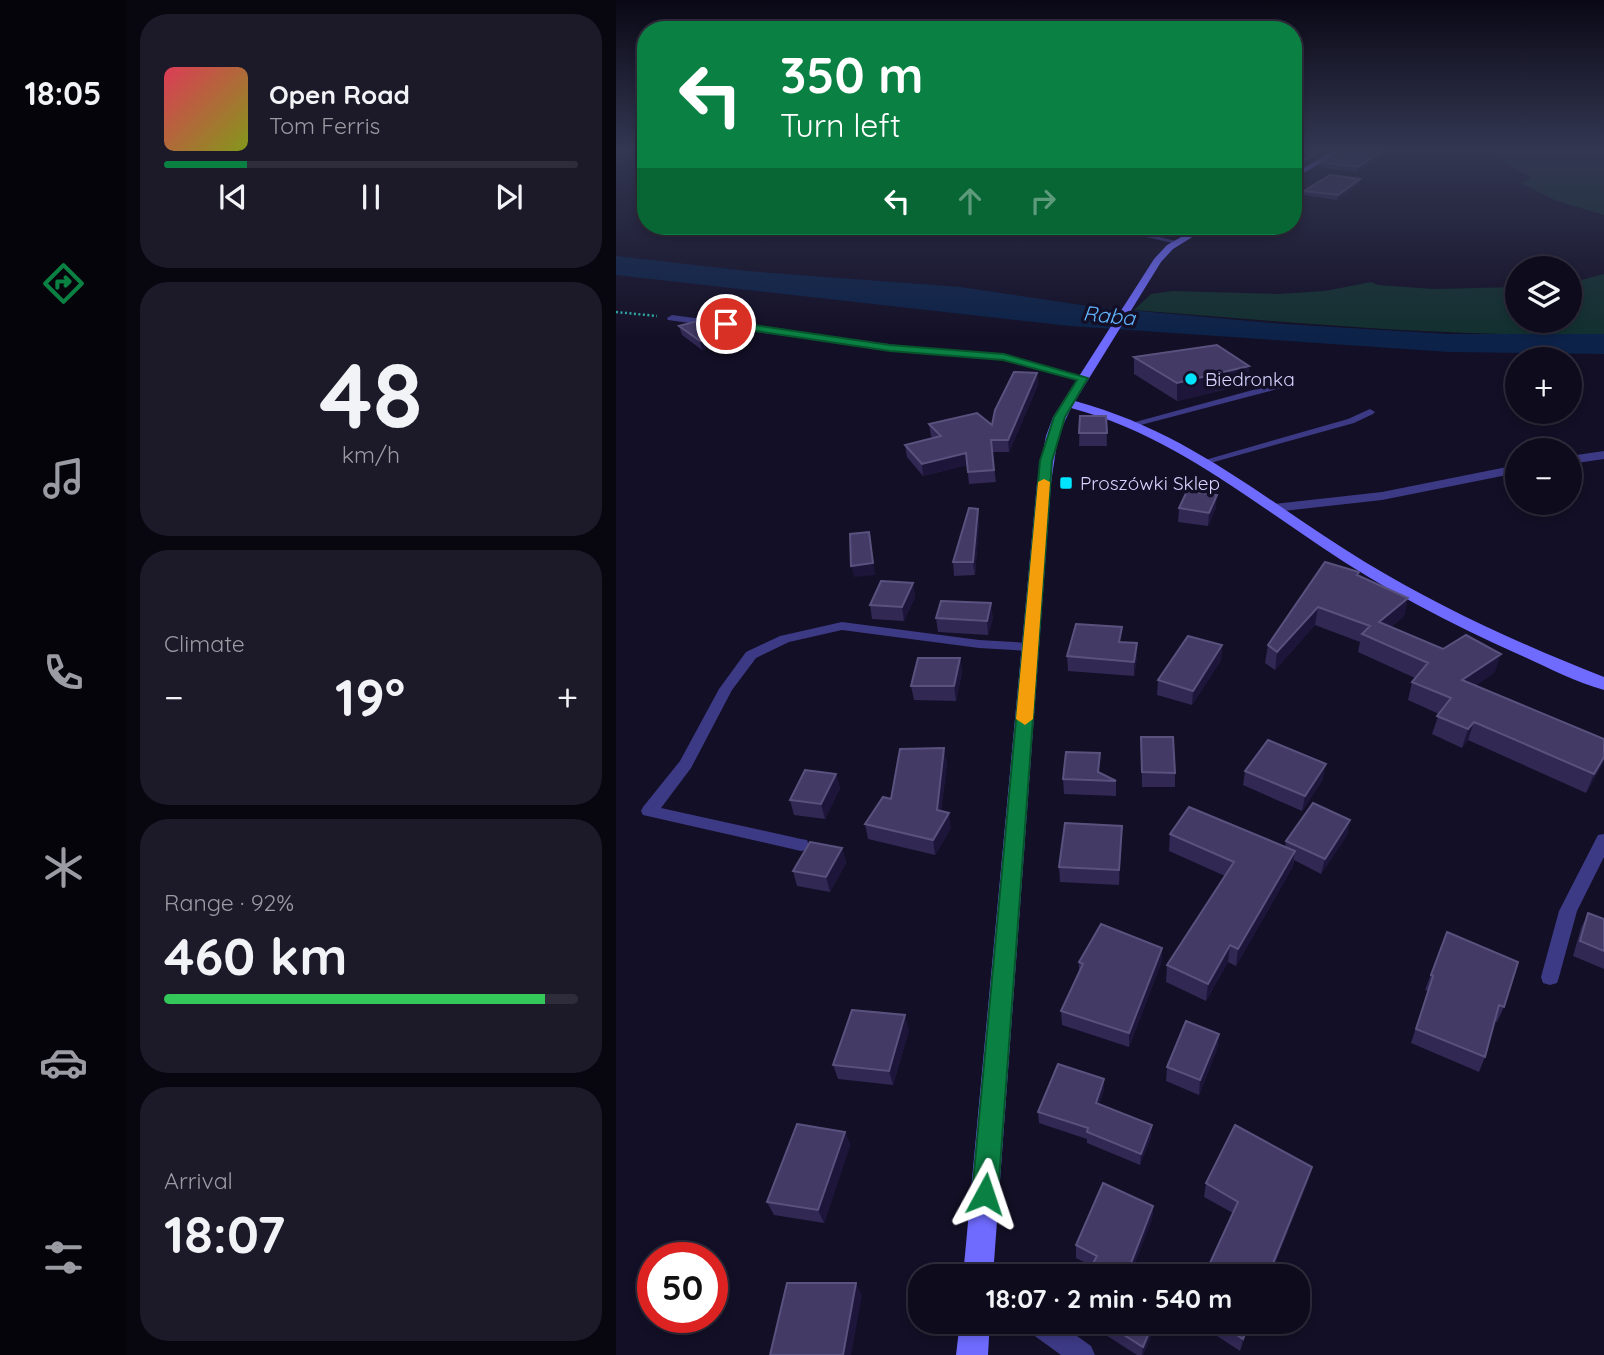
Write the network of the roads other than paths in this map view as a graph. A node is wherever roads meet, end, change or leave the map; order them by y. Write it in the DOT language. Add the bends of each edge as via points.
graph roads {
  1 [pos="1145,235"];
  2 [pos="1190,235"];
  3 [pos="1177,242"];
  4 [pos="672,318"];
  5 [pos="1083,378"];
  6 [pos="1282,385"];
  7 [pos="1067,403"];
  8 [pos="1370,412"];
  9 [pos="1133,424"];
  10 [pos="1604,455"];
  11 [pos="1582,458"];
  12 [pos="1203,462"];
  13 [pos="1505,471"];
  14 [pos="1274,508"];
  15 [pos="1030,647"];
  16 [pos="1604,684"];
  17 [pos="1604,840"];
  18 [pos="801,845"];
  19 [pos="1550,978"];
  20 [pos="979,1264"];
  21 [pos="974,1334"];
  22 [pos="1052,1334"];
  23 [pos="972,1355"];
  24 [pos="1082,1355"];
  1 -- 3 [label="lane"];
  2 -- 3 [label="main road"];
  3 -- 5 [label="main road" via="1157,261"];
  4 -- 5 [label="street" via="886,347 1004,357"];
  5 -- 7 [label="main road"];
  6 -- 9 [label="lane"];
  7 -- 9 [label="main road"];
  7 -- 15 [label="main road" via="1046,461"];
  8 -- 12 [label="lane"];
  9 -- 12 [label="main road"];
  10 -- 11 [label="street"];
  12 -- 14 [label="main road"];
  13 -- 14 [label="street" via="1382,496"];
  14 -- 16 [label="main road" via="1382,578 1519,648"];
  15 -- 18 [label="lane" via="842,626 785,639 751,655 726,689 686,764 649,811"];
  15 -- 20 [label="main road"];
  17 -- 19 [label="lane" via="1568,911"];
  21 -- 23 [label="main road"];
  22 -- 24 [label="lane"];
}
